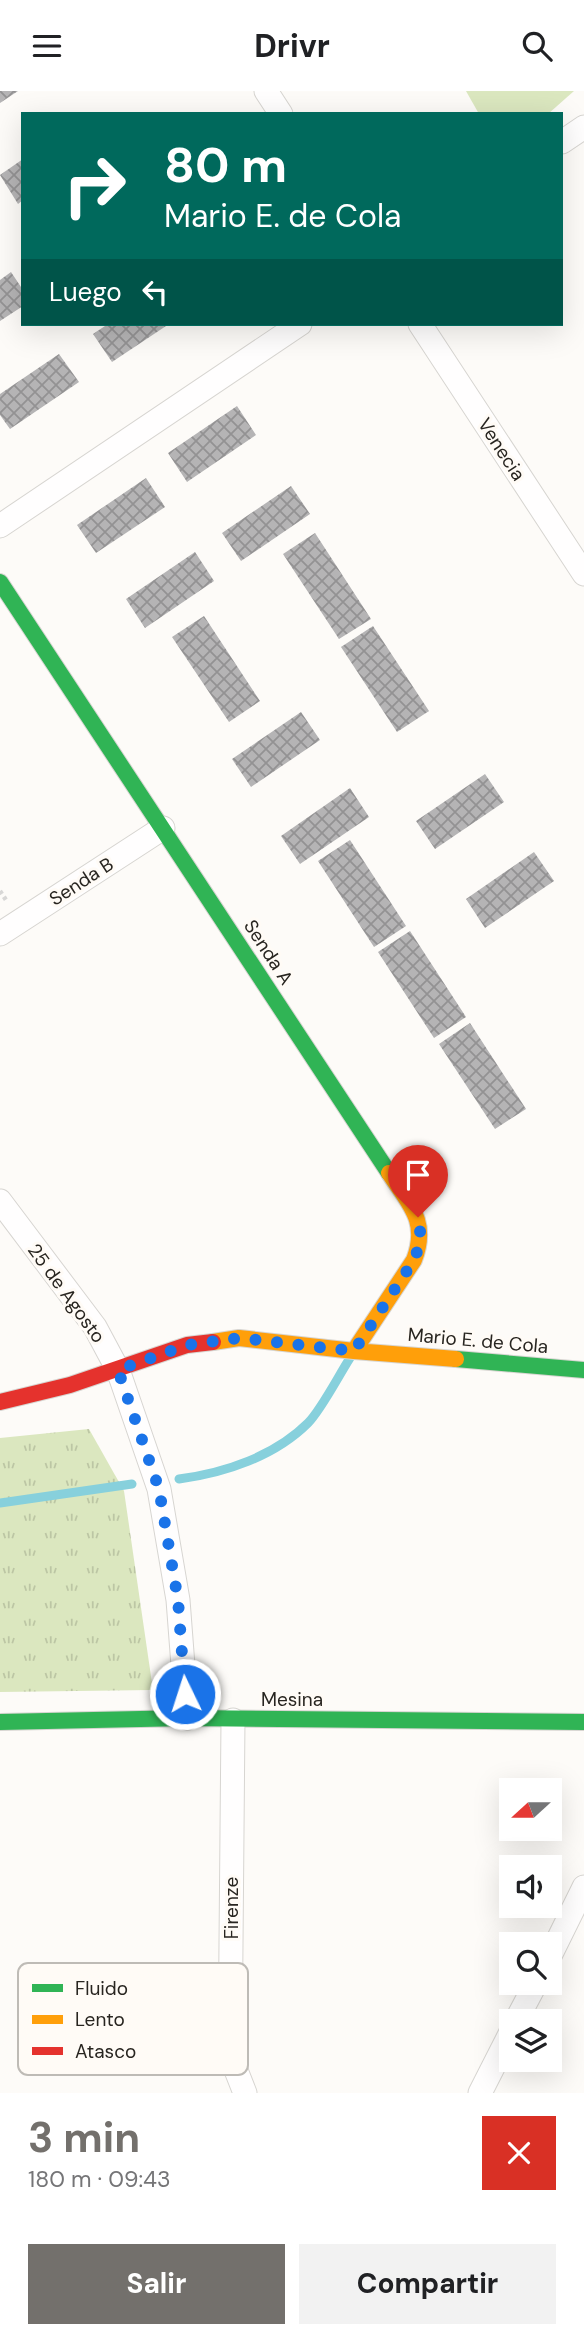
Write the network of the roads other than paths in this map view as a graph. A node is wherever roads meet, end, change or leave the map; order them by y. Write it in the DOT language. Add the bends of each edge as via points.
graph roads {
  1 [pos="266,91"];
  2 [pos="280,112"];
  3 [pos="584,127"];
  4 [pos="563,141"];
  5 [pos="297,326"];
  6 [pos="421,326"];
  7 [pos="0,526"];
  8 [pos="584,574"];
  9 [pos="0,582"];
  10 [pos="163,828"];
  11 [pos="0,934"];
  12 [pos="0,1201"];
  13 [pos="354,1351"];
  14 [pos="118,1370"];
  15 [pos="584,1370"];
  16 [pos="0,1402"];
  17 [pos="187,1718"];
  18 [pos="233,1720"];
  19 [pos="0,1722"];
  20 [pos="584,1722"];
  21 [pos="584,1887"];
  22 [pos="562,1932"];
  23 [pos="231,1963"];
  24 [pos="499,2056"];
  25 [pos="238,2075"];
  26 [pos="245,2093"];
  27 [pos="480,2093"];
  1 -- 2 [label="street"];
  3 -- 4 [label="street"];
  5 -- 7 [label="street"];
  6 -- 8 [label="street, Venecia"];
  9 -- 10 [label="street, Senda A"];
  10 -- 11 [label="street, Senda B"];
  10 -- 13 [label="street, Senda A" via="418,1217 420,1245 414,1260"];
  12 -- 14 [label="street, 25 de Agosto" via="95,1327"];
  13 -- 14 [label="street, Mario E. de Cola" via="239,1338 187,1345"];
  13 -- 15 [label="street, Mario E. de Cola"];
  14 -- 16 [label="street, Mario E. de Cola"];
  14 -- 17 [label="street, 25 de Agosto" via="159,1489 178,1600"];
  17 -- 18 [label="street, Mesina"];
  17 -- 19 [label="street, Mesina"];
  18 -- 20 [label="street, Mesina"];
  18 -- 23 [label="street, Firenze"];
  21 -- 22 [label="street"];
  24 -- 27 [label="street"];
  25 -- 26 [label="street, Firenze"];
}
